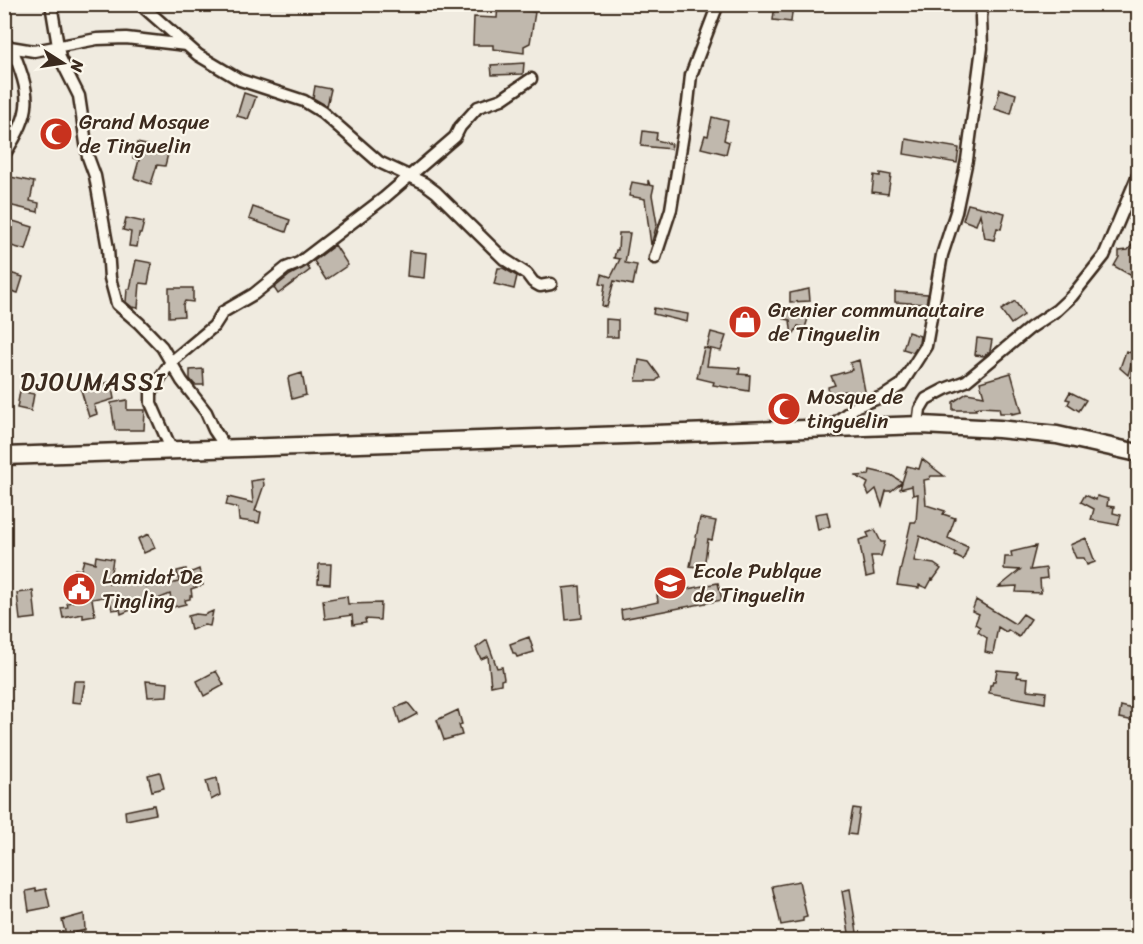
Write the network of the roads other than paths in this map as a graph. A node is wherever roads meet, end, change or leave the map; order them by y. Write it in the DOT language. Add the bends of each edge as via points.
graph roads {
  1 [pos="51,4"];
  2 [pos="140,4"];
  3 [pos="718,4"];
  4 [pos="983,4"];
  5 [pos="186,45"];
  6 [pos="58,46"];
  7 [pos="8,47"];
  8 [pos="531,79"];
  9 [pos="4,154"];
  10 [pos="1138,175"];
  11 [pos="409,178"];
  12 [pos="655,258"];
  13 [pos="551,284"];
  14 [pos="171,362"];
  15 [pos="918,425"];
  16 [pos="828,428"];
  17 [pos="227,449"];
  18 [pos="172,451"];
  19 [pos="1138,453"];
  20 [pos="4,456"];
  1 -- 6 [label="street"];
  2 -- 5 [label="street"];
  3 -- 12 [label="street" via="691,75 672,203"];
  4 -- 16 [label="street" via="982,48 967,160 942,255 926,346 901,385 857,406"];
  5 -- 6 [label="street" via="126,38"];
  5 -- 11 [label="street" via="240,80 304,101 379,162"];
  6 -- 7 [label="street" via="34,51"];
  6 -- 14 [label="street" via="63,67 79,96 117,304 162,347"];
  7 -- 9 [label="street" via="28,94 27,114"];
  8 -- 11 [label="street" via="502,99 478,107 455,137"];
  10 -- 15 [label="street" via="1104,256 1072,296 966,381 926,399"];
  11 -- 13 [label="street" via="436,192 533,282 540,286"];
  11 -- 14 [label="street" via="299,263 224,312 214,326"];
  14 -- 17 [label="street"];
  14 -- 18 [label="street" via="151,392 151,403"];
  15 -- 16 [label="main road"];
  15 -- 19 [label="main road" via="1057,435"];
  16 -- 17 [label="main road"];
  17 -- 18 [label="main road"];
  18 -- 20 [label="main road"];
}
